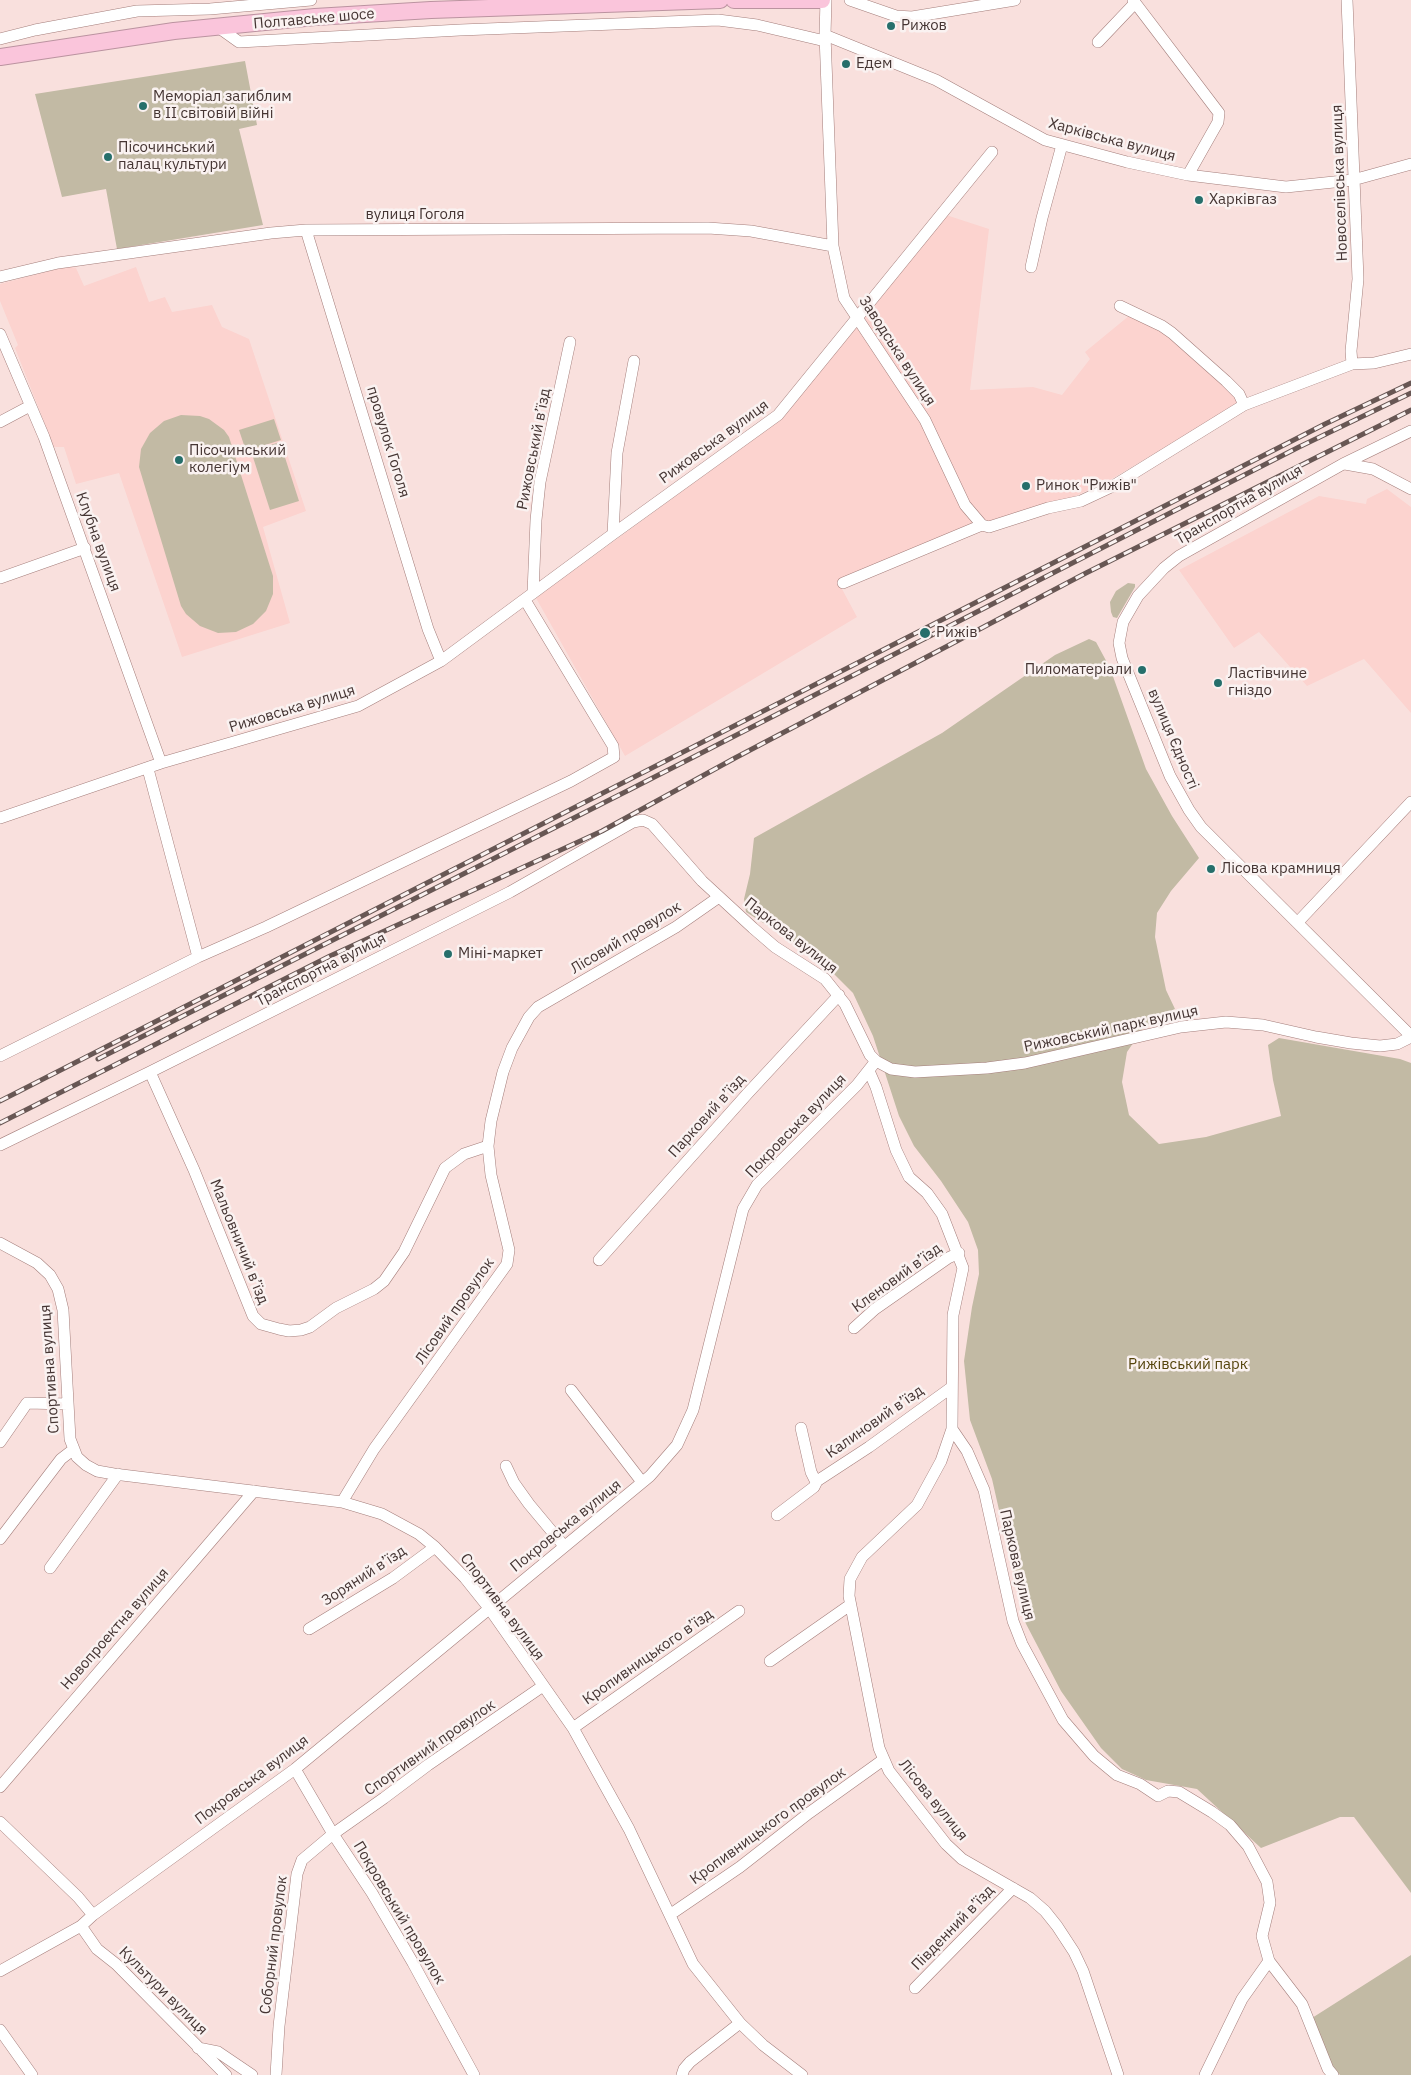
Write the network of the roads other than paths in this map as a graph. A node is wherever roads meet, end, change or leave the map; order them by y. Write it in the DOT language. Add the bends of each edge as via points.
graph roads {
  1 [pos="311,0"];
  2 [pos="720,0"];
  3 [pos="734,0"];
  4 [pos="822,0"];
  5 [pos="826,0"];
  6 [pos="850,0"];
  7 [pos="1015,0"];
  8 [pos="1347,0"];
  9 [pos="1134,2"];
  10 [pos="177,5"];
  11 [pos="218,27"];
  12 [pos="825,38"];
  13 [pos="0,39"];
  14 [pos="1098,42"];
  15 [pos="0,57"];
  16 [pos="1062,145"];
  17 [pos="992,152"];
  18 [pos="1411,164"];
  19 [pos="1188,175"];
  20 [pos="1353,180"];
  21 [pos="306,230"];
  22 [pos="833,246"];
  23 [pos="1031,268"];
  24 [pos="0,277"];
  25 [pos="1120,306"];
  26 [pos="859,318"];
  27 [pos="0,334"];
  28 [pos="570,342"];
  29 [pos="1411,354"];
  30 [pos="634,361"];
  31 [pos="1352,364"];
  32 [pos="1244,405"];
  33 [pos="30,406"];
  34 [pos="0,422"];
  35 [pos="1411,431"];
  36 [pos="1344,464"];
  37 [pos="1411,489"];
  38 [pos="982,525"];
  39 [pos="613,534"];
  40 [pos="85,548"];
  41 [pos="0,578"];
  42 [pos="843,583"];
  43 [pos="529,596"];
  44 [pos="1119,643"];
  45 [pos="441,661"];
  46 [pos="162,764"];
  47 [pos="148,769"];
  48 [pos="1411,802"];
  49 [pos="0,818"];
  50 [pos="652,824"];
  51 [pos="719,898"];
  52 [pos="1298,922"];
  53 [pos="198,957"];
  54 [pos="839,995"];
  55 [pos="1411,1036"];
  56 [pos="0,1056"];
  57 [pos="876,1061"];
  58 [pos="869,1071"];
  59 [pos="150,1072"];
  60 [pos="0,1144"];
  61 [pos="488,1146"];
  62 [pos="0,1243"];
  63 [pos="958,1253"];
  64 [pos="599,1260"];
  65 [pos="854,1328"];
  66 [pos="952,1387"];
  67 [pos="571,1390"];
  68 [pos="68,1404"];
  69 [pos="801,1428"];
  70 [pos="952,1429"];
  71 [pos="0,1442"];
  72 [pos="74,1449"];
  73 [pos="506,1466"];
  74 [pos="118,1474"];
  75 [pos="642,1482"];
  76 [pos="816,1482"];
  77 [pos="254,1492"];
  78 [pos="342,1502"];
  79 [pos="777,1515"];
  80 [pos="0,1539"];
  81 [pos="564,1546"];
  82 [pos="436,1547"];
  83 [pos="50,1568"];
  84 [pos="850,1605"];
  85 [pos="489,1608"];
  86 [pos="739,1611"];
  87 [pos="309,1628"];
  88 [pos="770,1661"];
  89 [pos="543,1686"];
  90 [pos="573,1728"];
  91 [pos="883,1760"];
  92 [pos="295,1769"];
  93 [pos="0,1787"];
  94 [pos="0,1822"];
  95 [pos="332,1834"];
  96 [pos="1013,1888"];
  97 [pos="671,1914"];
  98 [pos="93,1915"];
  99 [pos="81,1926"];
  100 [pos="1269,1961"];
  101 [pos="0,1971"];
  102 [pos="915,1988"];
  103 [pos="740,2023"];
  104 [pos="0,2030"];
  105 [pos="198,2048"];
  106 [pos="32,2075"];
  107 [pos="226,2075"];
  108 [pos="252,2075"];
  109 [pos="276,2075"];
  110 [pos="474,2075"];
  111 [pos="682,2075"];
  112 [pos="802,2075"];
  113 [pos="1118,2075"];
  114 [pos="1205,2075"];
  115 [pos="1333,2075"];
  1 -- 10 [label="street" via="210,10"];
  2 -- 11 [label="highway, Полтавське шосе" via="431,10"];
  3 -- 4 [label="highway"];
  5 -- 12 [label="street, Заводська вулиця"];
  6 -- 7 [label="street" via="896,16 912,18"];
  8 -- 20 [label="street, Новоселівська вулиця"];
  9 -- 14 [label="street"];
  9 -- 19 [label="street" via="1219,113 1218,122"];
  10 -- 13 [label="street"];
  11 -- 12 [label="street, Харківська вулиця" via="238,42 718,20"];
  11 -- 15 [label="highway, Полтавське шосе"];
  12 -- 16 [label="street, Харківська вулиця" via="936,80 1015,125"];
  12 -- 22 [label="street, Заводська вулиця"];
  16 -- 19 [label="street, Харківська вулиця"];
  16 -- 23 [label="street"];
  17 -- 26 [label="street, Рижовська вулиця"];
  18 -- 20 [label="street, Харківська вулиця"];
  19 -- 20 [label="street, Харківська вулиця" via="1286,187"];
  20 -- 31 [label="street, Новоселівська вулиця" via="1358,279"];
  21 -- 22 [label="street, вулиця Гоголя" via="708,228 751,231"];
  21 -- 24 [label="street, вулиця Гоголя" via="66,262"];
  21 -- 45 [label="street, провулок Гоголя" via="428,630"];
  22 -- 26 [label="street, Заводська вулиця" via="844,298"];
  25 -- 32 [label="street" via="1162,326 1226,381 1239,394"];
  26 -- 38 [label="street, Заводська вулиця" via="925,420 965,505"];
  26 -- 39 [label="street, Рижовська вулиця" via="778,415"];
  27 -- 33 [label="street, Клубна вулиця"];
  28 -- 43 [label="street, Рижовський в’їзд" via="540,482"];
  29 -- 31 [label="street" via="1374,363"];
  30 -- 39 [label="street" via="617,453"];
  31 -- 32 [label="street"];
  32 -- 38 [label="street" via="1114,486 1081,501 989,527"];
  33 -- 34 [label="street"];
  33 -- 40 [label="street, Клубна вулиця"];
  35 -- 36 [label="street, Транспортна вулиця"];
  36 -- 37 [label="street" via="1373,469"];
  36 -- 44 [label="street, Транспортна вулиця" via="1179,556 1164,568 1133,604 1123,622"];
  38 -- 42 [label="street"];
  39 -- 43 [label="street, Рижовська вулиця"];
  40 -- 41 [label="street"];
  40 -- 46 [label="street, Клубна вулиця"];
  43 -- 45 [label="street, Рижовська вулиця"];
  43 -- 53 [label="street" via="613,746 614,757 571,781"];
  44 -- 52 [label="street, вулиця Єдності" via="1122,658 1170,776 1188,810"];
  45 -- 46 [label="street, Рижовська вулиця" via="358,706"];
  46 -- 47 [label="street, Рижовська вулиця"];
  47 -- 49 [label="street, Рижовська вулиця"];
  47 -- 53 [label="street"];
  48 -- 52 [label="street"];
  50 -- 51 [label="street, Паркова вулиця"];
  50 -- 59 [label="street, Транспортна вулиця" via="643,820 633,822 510,892"];
  51 -- 54 [label="street, Паркова вулиця" via="775,947 825,979"];
  51 -- 61 [label="street, Лісовий провулок" via="676,927 538,1007 521,1031 503,1072"];
  52 -- 55 [label="street, вулиця Єдності"];
  53 -- 56 [label="street"];
  54 -- 57 [label="street, Паркова вулиця" via="864,1045"];
  54 -- 64 [label="street, Парковий в’їзд"];
  55 -- 57 [label="street, Рижовський парк вулиця" via="1397,1044 1351,1044 1264,1025 1226,1022 1181,1027 1025,1063 987,1068 902,1071"];
  57 -- 58 [label="street, Покровська вулиця"];
  58 -- 63 [label="street" via="896,1150 909,1177 927,1193 942,1214"];
  58 -- 75 [label="street, Покровська вулиця" via="757,1185 743,1209 693,1410 676,1445"];
  59 -- 60 [label="street, Транспортна вулиця"];
  59 -- 61 [label="street, Мальовничий в’їзд" via="253,1316 261,1324 284,1330 310,1327 384,1281 404,1252 445,1168 464,1154"];
  61 -- 78 [label="street, Лісовий провулок" via="491,1176 509,1250 507,1264 374,1449"];
  62 -- 68 [label="street, Спортивна вулиця" via="37,1263 50,1275 58,1289 64,1310"];
  63 -- 65 [label="street, Кленовий в’їзд" via="875,1309"];
  63 -- 66 [label="street" via="963,1268 953,1315"];
  66 -- 70 [label="street"];
  66 -- 76 [label="street, Калиновий в’їзд"];
  67 -- 75 [label="street"];
  68 -- 71 [label="street" via="27,1403"];
  68 -- 72 [label="street, Спортивна вулиця" via="70,1439"];
  69 -- 76 [label="street, Калиновий в’їзд"];
  70 -- 84 [label="street, Лісова вулиця" via="941,1461 917,1505 856,1564 850,1579"];
  70 -- 100 [label="street, Паркова вулиця" via="967,1451 984,1490 1013,1621 1063,1720 1094,1756 1117,1774 1158,1796 1172,1790 1183,1793 1224,1821 1238,1835 1267,1882 1270,1903 1262,1936"];
  72 -- 74 [label="street, Спортивна вулиця" via="86,1465 98,1471"];
  72 -- 80 [label="street" via="61,1459"];
  73 -- 81 [label="street" via="514,1483"];
  74 -- 77 [label="street, Спортивна вулиця"];
  74 -- 83 [label="street"];
  75 -- 81 [label="street, Покровська вулиця"];
  76 -- 79 [label="street, Калиновий в’їзд" via="814,1487"];
  77 -- 78 [label="street, Спортивна вулиця"];
  77 -- 93 [label="street, Новопроектна вулиця"];
  78 -- 82 [label="street, Спортивна вулиця" via="388,1517"];
  81 -- 85 [label="street, Покровська вулиця"];
  82 -- 85 [label="street, Спортивна вулиця"];
  82 -- 87 [label="street, Зоряний в’їзд" via="393,1578"];
  84 -- 88 [label="street"];
  84 -- 91 [label="street, Лісова вулиця"];
  85 -- 89 [label="street, Спортивна вулиця"];
  85 -- 92 [label="street, Покровська вулиця"];
  86 -- 90 [label="street, Кропивницького в’їзд"];
  89 -- 90 [label="street, Спортивна вулиця"];
  89 -- 95 [label="street, Спортивний провулок"];
  90 -- 97 [label="street, Спортивна вулиця"];
  91 -- 96 [label="street, Лісова вулиця" via="946,1844 968,1862"];
  91 -- 97 [label="street, Кропивницького провулок" via="809,1812 740,1867"];
  92 -- 95 [label="street, Покровський провулок"];
  92 -- 98 [label="street, Покровська вулиця"];
  94 -- 98 [label="street" via="78,1896"];
  95 -- 109 [label="street, Соборний провулок" via="304,1857 296,1874"];
  95 -- 110 [label="street, Покровський провулок" via="381,1908"];
  96 -- 102 [label="street, Південний в’їзд"];
  96 -- 113 [label="street, Лісова вулиця" via="1045,1911 1074,1952 1084,1971"];
  97 -- 103 [label="street, Спортивна вулиця" via="693,1964"];
  98 -- 99 [label="street, Покровська вулиця"];
  99 -- 101 [label="street, Покровська вулиця"];
  99 -- 105 [label="street, Культури вулиця" via="97,1948"];
  100 -- 114 [label="street" via="1242,1999"];
  100 -- 115 [label="street" via="1302,2004"];
  103 -- 111 [label="street" via="690,2062"];
  103 -- 112 [label="street, Спортивна вулиця"];
  104 -- 106 [label="street"];
  105 -- 107 [label="street, Культури вулиця"];
  105 -- 108 [label="street" via="218,2052"];
}
